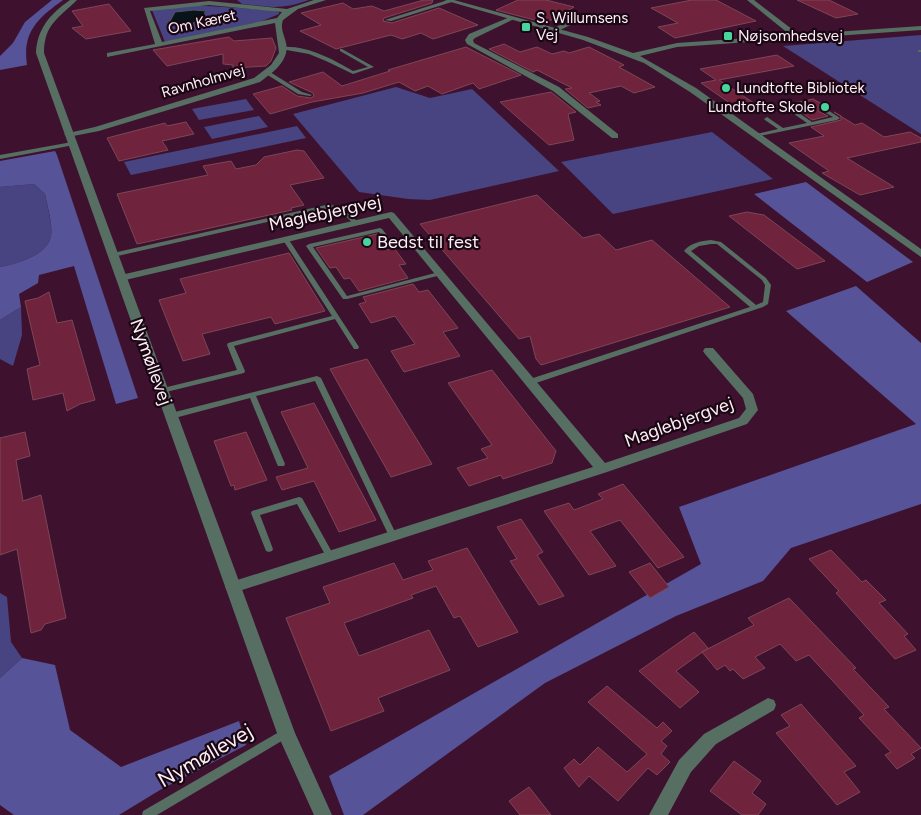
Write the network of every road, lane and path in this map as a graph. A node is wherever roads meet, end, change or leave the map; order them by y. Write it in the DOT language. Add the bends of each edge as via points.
graph roads {
  1 [pos="74,0"];
  2 [pos="139,0"];
  3 [pos="323,0"];
  4 [pos="750,0"];
  5 [pos="450,1"];
  6 [pos="146,9"];
  7 [pos="289,11"];
  8 [pos="590,14"];
  9 [pos="512,18"];
  10 [pos="279,20"];
  11 [pos="389,20"];
  12 [pos="921,28"];
  13 [pos="553,30"];
  14 [pos="797,36"];
  15 [pos="159,45"];
  16 [pos="283,48"];
  17 [pos="342,50"];
  18 [pos="110,55"];
  19 [pos="632,55"];
  20 [pos="268,73"];
  21 [pos="310,96"];
  22 [pos="821,108"];
  23 [pos="796,113"];
  24 [pos="767,119"];
  25 [pos="811,123"];
  26 [pos="782,130"];
  27 [pos="755,135"];
  28 [pos="616,136"];
  29 [pos="70,139"];
  30 [pos="0,157"];
  31 [pos="356,223"];
  32 [pos="409,238"];
  33 [pos="286,240"];
  34 [pos="113,254"];
  35 [pos="921,254"];
  36 [pos="439,274"];
  37 [pos="121,278"];
  38 [pos="754,308"];
  39 [pos="336,317"];
  40 [pos="356,347"];
  41 [pos="709,351"];
  42 [pos="530,382"];
  43 [pos="162,391"];
  44 [pos="252,395"];
  45 [pos="171,416"];
  46 [pos="281,464"];
  47 [pos="602,469"];
  48 [pos="394,536"];
  49 [pos="269,550"];
  50 [pos="330,556"];
  51 [pos="233,587"];
  52 [pos="768,705"];
  53 [pos="286,734"];
  54 [pos="147,815"];
  55 [pos="324,815"];
  56 [pos="658,815"];
  1 -- 29 [label="street, Nymøllevej" via="48,22 39,42"];
  2 -- 6 [label="street, Om Kæret"];
  3 -- 7 [label="street"];
  4 -- 14 [label="street"];
  5 -- 9 [label="street"];
  5 -- 11 [label="street"];
  6 -- 7 [label="street, Om Kæret" via="209,3"];
  6 -- 15 [label="street, Om Kæret"];
  7 -- 10 [label="street"];
  8 -- 13 [label="street"];
  9 -- 13 [label="street"];
  9 -- 28 [label="street" via="472,36 471,44 556,89"];
  10 -- 15 [label="street, Om Kæret"];
  10 -- 16 [label="street"];
  12 -- 14 [label="street"];
  13 -- 19 [label="street"];
  14 -- 19 [label="street" via="663,47"];
  15 -- 18 [label="street, Om Kæret"];
  16 -- 17 [label="lane" via="296,48 321,56 353,73 372,67"];
  16 -- 20 [label="street, Ravnholmvej"];
  19 -- 27 [label="street" via="693,90"];
  20 -- 21 [label="lane"];
  20 -- 29 [label="street, Ravnholmvej" via="242,86 159,108"];
  22 -- 25 [label="lane" via="837,118"];
  23 -- 25 [label="lane"];
  24 -- 26 [label="lane"];
  25 -- 26 [label="lane"];
  26 -- 27 [label="lane"];
  27 -- 35 [label="street"];
  29 -- 30 [label="lane"];
  29 -- 34 [label="street, Nymøllevej"];
  31 -- 32 [label="street, Maglebjergvej" via="391,215"];
  31 -- 33 [label="street, Maglebjergvej"];
  31 -- 34 [label="lane" via="344,212 330,206"];
  32 -- 36 [label="street, Maglebjergvej"];
  32 -- 36 [label="lane" via="390,242 380,230 309,246 345,298"];
  33 -- 37 [label="street, Maglebjergvej"];
  33 -- 39 [label="lane"];
  34 -- 37 [label="street, Nymøllevej"];
  36 -- 42 [label="street, Maglebjergvej"];
  37 -- 43 [label="street, Nymøllevej"];
  38 -- 38 [label="lane" via="766,302 768,297 768,285 764,279 719,243 711,242 688,249"];
  38 -- 42 [label="lane"];
  39 -- 40 [label="lane"];
  39 -- 43 [label="lane" via="230,345 241,371"];
  41 -- 47 [label="street, Maglebjergvej" via="749,397 752,410 744,421"];
  42 -- 47 [label="street, Maglebjergvej"];
  43 -- 45 [label="street, Nymøllevej"];
  44 -- 45 [label="lane"];
  44 -- 46 [label="lane"];
  44 -- 48 [label="lane" via="316,378"];
  45 -- 51 [label="street, Nymøllevej"];
  47 -- 48 [label="street, Maglebjergvej"];
  48 -- 50 [label="street, Maglebjergvej"];
  49 -- 50 [label="lane" via="255,513 299,500"];
  50 -- 51 [label="street, Maglebjergvej"];
  51 -- 53 [label="street, Nymøllevej"];
  52 -- 56 [label="street" via="710,739 685,766"];
  53 -- 54 [label="lane, Nymøllevej"];
  53 -- 55 [label="street, Nymøllevej"];
}
